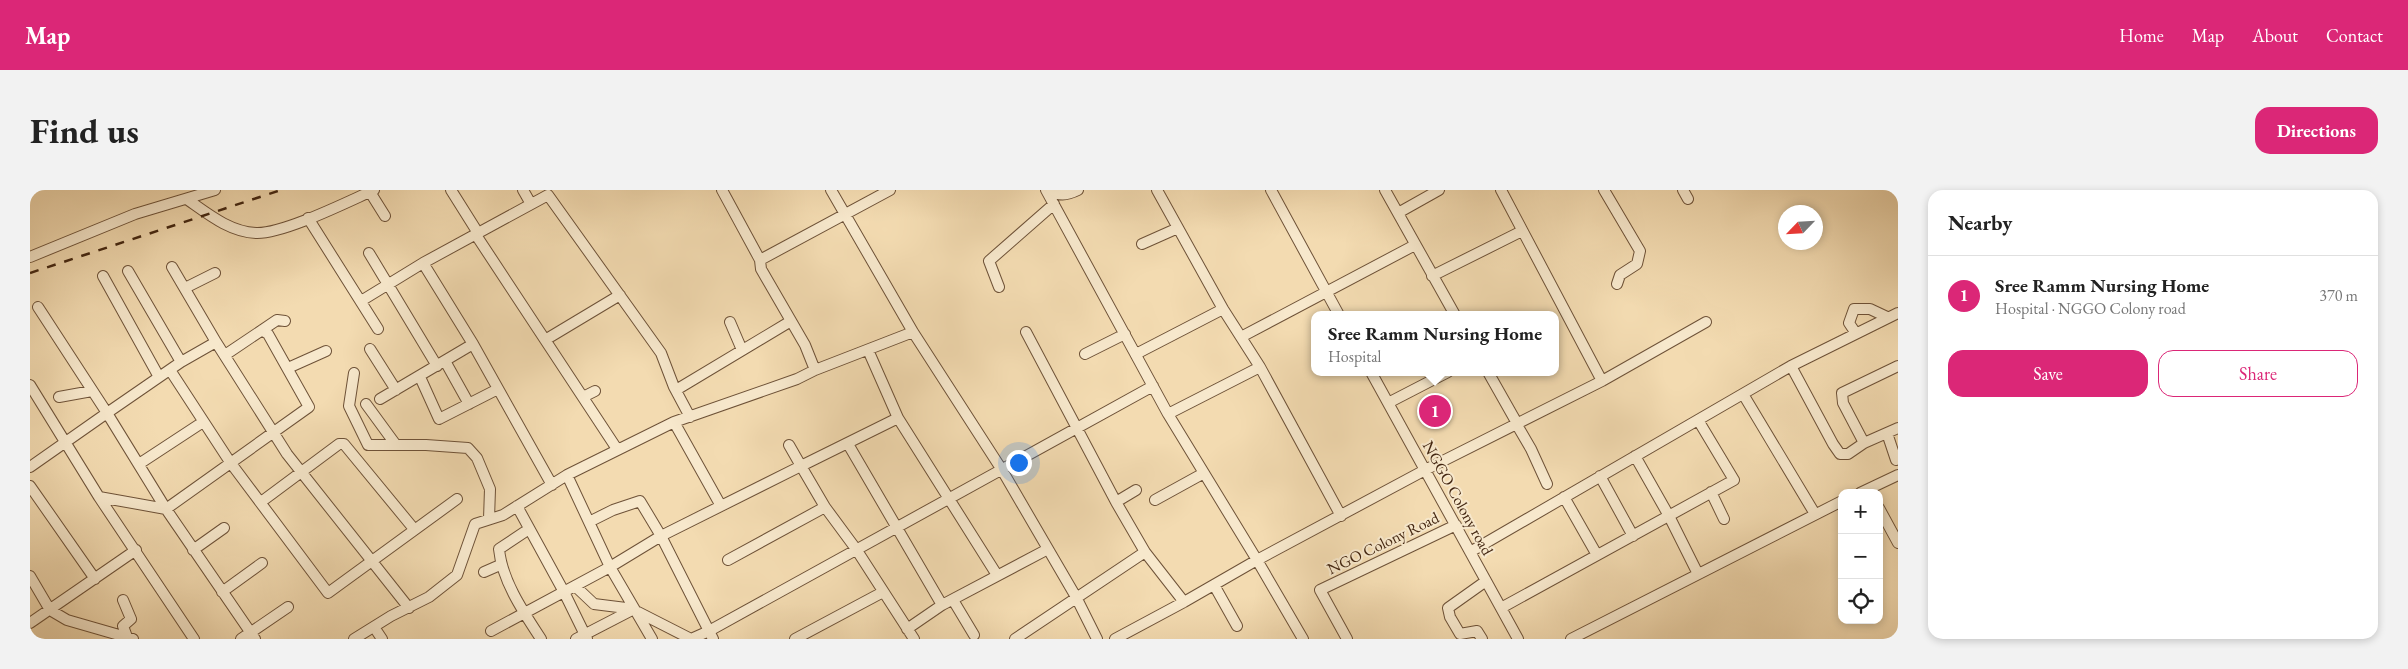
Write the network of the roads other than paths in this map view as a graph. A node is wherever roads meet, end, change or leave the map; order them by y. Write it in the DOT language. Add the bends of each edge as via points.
graph roads {
  1 [pos="215,190"];
  2 [pos="451,190"];
  3 [pos="523,190"];
  4 [pos="722,190"];
  5 [pos="831,190"];
  6 [pos="890,190"];
  7 [pos="1047,190"];
  8 [pos="1078,190"];
  9 [pos="1157,190"];
  10 [pos="1271,190"];
  11 [pos="1385,190"];
  12 [pos="1439,190"];
  13 [pos="1514,190"];
  14 [pos="1604,190"];
  15 [pos="372,191"];
  16 [pos="1502,193"];
  17 [pos="188,200"];
  18 [pos="532,204"];
  19 [pos="1054,204"];
  20 [pos="1398,213"];
  21 [pos="844,215"];
  22 [pos="385,216"];
  23 [pos="308,218"];
  24 [pos="1178,228"];
  25 [pos="1522,231"];
  26 [pos="477,234"];
  27 [pos="1142,244"];
  28 [pos="1414,245"];
  29 [pos="369,253"];
  30 [pos="30,257"];
  31 [pos="760,260"];
  32 [pos="423,263"];
  33 [pos="172,267"];
  34 [pos="128,271"];
  35 [pos="216,273"];
  36 [pos="103,276"];
  37 [pos="1432,276"];
  38 [pos="388,284"];
  39 [pos="1617,284"];
  40 [pos="999,287"];
  41 [pos="185,288"];
  42 [pos="1326,290"];
  43 [pos="620,295"];
  44 [pos="361,301"];
  45 [pos="38,307"];
  46 [pos="1223,309"];
  47 [pos="1338,311"];
  48 [pos="1453,311"];
  49 [pos="1898,313"];
  50 [pos="1887,317"];
  51 [pos="285,321"];
  52 [pos="791,321"];
  53 [pos="730,322"];
  54 [pos="1706,322"];
  55 [pos="378,329"];
  56 [pos="262,330"];
  57 [pos="913,332"];
  58 [pos="1026,332"];
  59 [pos="1855,332"];
  60 [pos="1125,334"];
  61 [pos="1241,337"];
  62 [pos="545,340"];
  63 [pos="216,342"];
  64 [pos="473,344"];
  65 [pos="370,349"];
  66 [pos="742,350"];
  67 [pos="868,350"];
  68 [pos="326,351"];
  69 [pos="1086,354"];
  70 [pos="1136,354"];
  71 [pos="224,355"];
  72 [pos="181,362"];
  73 [pos="441,364"];
  74 [pos="1791,366"];
  75 [pos="1898,366"];
  76 [pos="1260,367"];
  77 [pos="288,368"];
  78 [pos="170,370"];
  79 [pos="815,370"];
  80 [pos="354,374"];
  81 [pos="1373,376"];
  82 [pos="1440,376"];
  83 [pos="1490,376"];
  84 [pos="159,377"];
  85 [pos="420,377"];
  86 [pos="1602,381"];
  87 [pos="1153,386"];
  88 [pos="498,389"];
  89 [pos="396,390"];
  90 [pos="676,390"];
  91 [pos="32,391"];
  92 [pos="92,391"];
  93 [pos="595,391"];
  94 [pos="1743,394"];
  95 [pos="59,397"];
  96 [pos="583,397"];
  97 [pos="380,399"];
  98 [pos="1388,403"];
  99 [pos="366,404"];
  100 [pos="469,404"];
  101 [pos="107,414"];
  102 [pos="1168,414"];
  103 [pos="690,417"];
  104 [pos="898,418"];
  105 [pos="1698,420"];
  106 [pos="203,422"];
  107 [pos="674,422"];
  108 [pos="1518,425"];
  109 [pos="1898,428"];
  110 [pos="1078,429"];
  111 [pos="273,432"];
  112 [pos="1888,433"];
  113 [pos="66,442"];
  114 [pos="1864,443"];
  115 [pos="848,444"];
  116 [pos="396,445"];
  117 [pos="789,445"];
  118 [pos="617,449"];
  119 [pos="1634,456"];
  120 [pos="1896,460"];
  121 [pos="230,462"];
  122 [pos="139,464"];
  123 [pos="801,466"];
  124 [pos="30,467"];
  125 [pos="1002,470"];
  126 [pos="1425,470"];
  127 [pos="301,472"];
  128 [pos="1204,473"];
  129 [pos="567,475"];
  130 [pos="1898,475"];
  131 [pos="1600,476"];
  132 [pos="1547,484"];
  133 [pos="552,485"];
  134 [pos="30,486"];
  135 [pos="1871,489"];
  136 [pos="1136,490"];
  137 [pos="1711,492"];
  138 [pos="98,497"];
  139 [pos="1564,497"];
  140 [pos="457,498"];
  141 [pos="949,498"];
  142 [pos="1155,500"];
  143 [pos="123,501"];
  144 [pos="261,502"];
  145 [pos="1116,502"];
  146 [pos="1838,503"];
  147 [pos="517,506"];
  148 [pos="721,506"];
  149 [pos="825,507"];
  150 [pos="166,509"];
  151 [pos="1815,514"];
  152 [pos="1883,515"];
  153 [pos="1341,516"];
  154 [pos="1669,516"];
  155 [pos="112,517"];
  156 [pos="489,519"];
  157 [pos="1724,519"];
  158 [pos="589,522"];
  159 [pos="1456,524"];
  160 [pos="896,527"];
  161 [pos="224,528"];
  162 [pos="414,529"];
  163 [pos="529,529"];
  164 [pos="661,536"];
  165 [pos="1633,536"];
  166 [pos="1896,537"];
  167 [pos="856,549"];
  168 [pos="1048,549"];
  169 [pos="136,550"];
  170 [pos="193,550"];
  171 [pos="1145,552"];
  172 [pos="1470,552"];
  173 [pos="1597,555"];
  174 [pos="728,560"];
  175 [pos="1257,560"];
  176 [pos="371,561"];
  177 [pos="262,563"];
  178 [pos="500,565"];
  179 [pos="610,567"];
  180 [pos="484,572"];
  181 [pos="1698,574"];
  182 [pos="30,576"];
  183 [pos="997,576"];
  184 [pos="95,578"];
  185 [pos="1486,581"];
  186 [pos="1214,585"];
  187 [pos="575,586"];
  188 [pos="222,592"];
  189 [pos="564,592"];
  190 [pos="882,592"];
  191 [pos="1076,597"];
  192 [pos="123,600"];
  193 [pos="953,600"];
  194 [pos="1184,602"];
  195 [pos="942,605"];
  196 [pos="613,606"];
  197 [pos="288,607"];
  198 [pos="409,608"];
  199 [pos="1501,608"];
  200 [pos="50,610"];
  201 [pos="636,610"];
  202 [pos="524,614"];
  203 [pos="30,623"];
  204 [pos="1237,626"];
  205 [pos="374,627"];
  206 [pos="491,631"];
  207 [pos="711,635"];
  208 [pos="909,635"];
  209 [pos="974,635"];
  210 [pos="253,636"];
  211 [pos="585,636"];
  212 [pos="130,638"];
  213 [pos="192,639"];
  214 [pos="241,639"];
  215 [pos="354,639"];
  216 [pos="382,639"];
  217 [pos="540,639"];
  218 [pos="652,639"];
  219 [pos="691,639"];
  220 [pos="795,639"];
  221 [pos="1015,639"];
  222 [pos="1097,639"];
  223 [pos="1115,639"];
  224 [pos="1302,639"];
  225 [pos="1347,639"];
  226 [pos="1482,639"];
  227 [pos="1518,639"];
  228 [pos="1571,639"];
  1 -- 17 [label="street"];
  2 -- 26 [label="street"];
  3 -- 18 [label="street"];
  4 -- 31 [label="street"];
  5 -- 21 [label="street"];
  6 -- 21 [label="street"];
  7 -- 8 [label="street" via="1058,196"];
  7 -- 19 [label="street"];
  9 -- 24 [label="street"];
  10 -- 42 [label="street"];
  11 -- 20 [label="street"];
  12 -- 20 [label="street"];
  13 -- 16 [label="street"];
  14 -- 39 [label="street" via="1640,251 1636,264 1620,275"];
  15 -- 22 [label="street"];
  15 -- 23 [label="street"];
  16 -- 25 [label="street"];
  17 -- 23 [label="street" via="218,221 241,231 269,232"];
  17 -- 30 [label="street" via="135,214"];
  18 -- 26 [label="street"];
  18 -- 43 [label="street" via="548,195"];
  19 -- 40 [label="street" via="989,261"];
  19 -- 60 [label="street"];
  20 -- 28 [label="street"];
  21 -- 31 [label="street"];
  21 -- 57 [label="street"];
  23 -- 44 [label="street"];
  24 -- 27 [label="street"];
  24 -- 46 [label="street"];
  25 -- 37 [label="street"];
  25 -- 86 [label="street"];
  26 -- 32 [label="street"];
  26 -- 62 [label="street"];
  28 -- 37 [label="street"];
  28 -- 42 [label="street"];
  29 -- 38 [label="street"];
  31 -- 52 [label="street"];
  32 -- 38 [label="street"];
  32 -- 64 [label="street"];
  33 -- 41 [label="street"];
  34 -- 72 [label="street"];
  35 -- 41 [label="street"];
  36 -- 84 [label="street"];
  37 -- 48 [label="street"];
  38 -- 44 [label="street"];
  38 -- 73 [label="street"];
  41 -- 63 [label="street"];
  42 -- 47 [label="street"];
  42 -- 61 [label="street"];
  43 -- 62 [label="street"];
  43 -- 90 [label="street" via="661,353"];
  44 -- 55 [label="street"];
  45 -- 92 [label="street"];
  46 -- 61 [label="street"];
  46 -- 70 [label="street"];
  49 -- 50 [label="street"];
  50 -- 59 [label="street"];
  50 -- 59 [label="street" via="1870,309 1854,309 1849,323"];
  51 -- 56 [label="street" via="277,320"];
  52 -- 66 [label="street"];
  52 -- 79 [label="street"];
  53 -- 66 [label="street"];
  54 -- 86 [label="street"];
  56 -- 71 [label="street"];
  56 -- 77 [label="street" via="268,334"];
  57 -- 67 [label="street"];
  57 -- 125 [label="street"];
  58 -- 110 [label="street"];
  59 -- 74 [label="street"];
  60 -- 69 [label="street"];
  60 -- 70 [label="street"];
  61 -- 76 [label="street"];
  62 -- 96 [label="street"];
  63 -- 71 [label="street"];
  63 -- 72 [label="street"];
  64 -- 73 [label="street"];
  64 -- 88 [label="street"];
  65 -- 89 [label="street"];
  66 -- 90 [label="street"];
  67 -- 79 [label="street"];
  67 -- 104 [label="street"];
  68 -- 77 [label="street"];
  70 -- 87 [label="street"];
  71 -- 111 [label="street"];
  72 -- 78 [label="street"];
  73 -- 85 [label="street"];
  73 -- 100 [label="street"];
  74 -- 94 [label="street"];
  74 -- 114 [label="street" via="1840,454 1848,454"];
  75 -- 114 [label="street" via="1842,393 1843,403"];
  76 -- 102 [label="street"];
  76 -- 153 [label="street"];
  77 -- 111 [label="street" via="309,407"];
  78 -- 84 [label="street"];
  78 -- 106 [label="street"];
  79 -- 103 [label="street"];
  80 -- 116 [label="street" via="349,406 368,445"];
  81 -- 98 [label="street, NGGO Colony road"];
  82 -- 98 [label="street"];
  83 -- 108 [label="street"];
  84 -- 101 [label="street"];
  85 -- 89 [label="street"];
  85 -- 100 [label="street" via="440,419"];
  86 -- 108 [label="street"];
  87 -- 102 [label="street"];
  87 -- 110 [label="street"];
  88 -- 100 [label="street"];
  88 -- 133 [label="street"];
  89 -- 97 [label="street"];
  90 -- 103 [label="street"];
  91 -- 113 [label="street"];
  92 -- 95 [label="street"];
  92 -- 101 [label="street"];
  93 -- 96 [label="street"];
  94 -- 105 [label="street"];
  94 -- 151 [label="street"];
  96 -- 118 [label="street"];
  98 -- 126 [label="street, NGGO Colony road"];
  99 -- 116 [label="street"];
  101 -- 113 [label="street"];
  101 -- 122 [label="street"];
  102 -- 128 [label="street"];
  103 -- 107 [label="street"];
  104 -- 115 [label="street"];
  104 -- 141 [label="street"];
  105 -- 119 [label="street"];
  105 -- 137 [label="street" via="1734,480"];
  106 -- 121 [label="street"];
  106 -- 122 [label="street"];
  107 -- 118 [label="street"];
  107 -- 148 [label="street"];
  108 -- 126 [label="street"];
  108 -- 132 [label="street"];
  109 -- 112 [label="street"];
  110 -- 125 [label="street"];
  110 -- 145 [label="street"];
  111 -- 121 [label="street"];
  111 -- 127 [label="street"];
  112 -- 114 [label="street"];
  112 -- 120 [label="street"];
  113 -- 124 [label="street"];
  113 -- 138 [label="street"];
  115 -- 123 [label="street"];
  115 -- 160 [label="street"];
  116 -- 156 [label="street" via="463,447 473,451 490,489"];
  117 -- 123 [label="street"];
  118 -- 129 [label="street"];
  119 -- 131 [label="street"];
  119 -- 154 [label="street"];
  121 -- 144 [label="street"];
  121 -- 150 [label="street"];
  122 -- 150 [label="street"];
  123 -- 148 [label="street"];
  123 -- 149 [label="street"];
  125 -- 141 [label="street"];
  125 -- 168 [label="street"];
  126 -- 153 [label="street"];
  126 -- 159 [label="street, NGGO Colony road"];
  127 -- 144 [label="street"];
  127 -- 162 [label="street" via="339,444 344,444"];
  127 -- 176 [label="street"];
  128 -- 142 [label="street"];
  128 -- 175 [label="street"];
  129 -- 133 [label="street"];
  129 -- 158 [label="street"];
  130 -- 135 [label="street"];
  131 -- 139 [label="street"];
  131 -- 165 [label="street"];
  133 -- 147 [label="street"];
  134 -- 184 [label="street"];
  136 -- 145 [label="street"];
  137 -- 154 [label="street"];
  137 -- 157 [label="street"];
  138 -- 143 [label="street"];
  138 -- 155 [label="street"];
  139 -- 172 [label="street"];
  139 -- 173 [label="street"];
  140 -- 162 [label="street"];
  141 -- 160 [label="street"];
  141 -- 183 [label="street"];
  143 -- 150 [label="street"];
  143 -- 155 [label="street"];
  144 -- 176 [label="street" via="328,593"];
  145 -- 171 [label="street"];
  146 -- 151 [label="street"];
  147 -- 156 [label="street"];
  147 -- 163 [label="street"];
  148 -- 164 [label="street"];
  149 -- 167 [label="street"];
  149 -- 174 [label="street"];
  150 -- 170 [label="street"];
  151 -- 181 [label="street"];
  152 -- 166 [label="street"];
  153 -- 175 [label="street"];
  154 -- 165 [label="street"];
  154 -- 181 [label="street"];
  155 -- 169 [label="street"];
  156 -- 198 [label="street" via="476,524 457,575"];
  158 -- 164 [label="street" via="640,501"];
  158 -- 179 [label="street"];
  159 -- 172 [label="street, NGGO Colony road"];
  159 -- 225 [label="street, NGO Colony Road" via="1320,590"];
  160 -- 167 [label="street"];
  160 -- 195 [label="street"];
  161 -- 170 [label="street"];
  162 -- 176 [label="street"];
  163 -- 178 [label="street" via="499,549"];
  163 -- 189 [label="street"];
  164 -- 179 [label="street"];
  164 -- 207 [label="street"];
  165 -- 173 [label="street"];
  167 -- 190 [label="street"];
  167 -- 207 [label="street"];
  168 -- 183 [label="street"];
  168 -- 191 [label="street"];
  169 -- 184 [label="street"];
  169 -- 213 [label="street"];
  170 -- 188 [label="street"];
  171 -- 191 [label="street"];
  171 -- 194 [label="street"];
  172 -- 185 [label="street, NGGO Colony road"];
  173 -- 199 [label="street"];
  175 -- 186 [label="street"];
  175 -- 224 [label="street"];
  176 -- 198 [label="street"];
  177 -- 188 [label="street"];
  178 -- 180 [label="street"];
  178 -- 202 [label="street"];
  179 -- 187 [label="street"];
  179 -- 201 [label="street"];
  181 -- 228 [label="street"];
  182 -- 200 [label="street"];
  183 -- 193 [label="street"];
  184 -- 200 [label="street"];
  185 -- 199 [label="street, NGGO Colony road"];
  185 -- 226 [label="street" via="1448,608 1460,634 1477,631"];
  186 -- 194 [label="street"];
  186 -- 204 [label="street"];
  187 -- 189 [label="street"];
  187 -- 196 [label="street" via="594,604"];
  188 -- 210 [label="street"];
  189 -- 202 [label="street"];
  189 -- 211 [label="street"];
  190 -- 208 [label="street"];
  190 -- 220 [label="street"];
  191 -- 221 [label="street"];
  191 -- 222 [label="street"];
  192 -- 212 [label="street" via="131,619 123,626"];
  193 -- 195 [label="street"];
  193 -- 209 [label="street"];
  194 -- 223 [label="street"];
  195 -- 208 [label="street"];
  196 -- 201 [label="street"];
  196 -- 211 [label="street"];
  197 -- 210 [label="street"];
  198 -- 205 [label="street"];
  199 -- 227 [label="street, NGGO Colony road"];
  200 -- 203 [label="street"];
  200 -- 212 [label="street" via="67,620"];
  201 -- 211 [label="street"];
  201 -- 218 [label="street"];
  201 -- 219 [label="street"];
  202 -- 206 [label="street"];
  202 -- 217 [label="street"];
  205 -- 215 [label="street"];
  205 -- 216 [label="street"];
  207 -- 219 [label="street"];
  210 -- 214 [label="street"];
}
